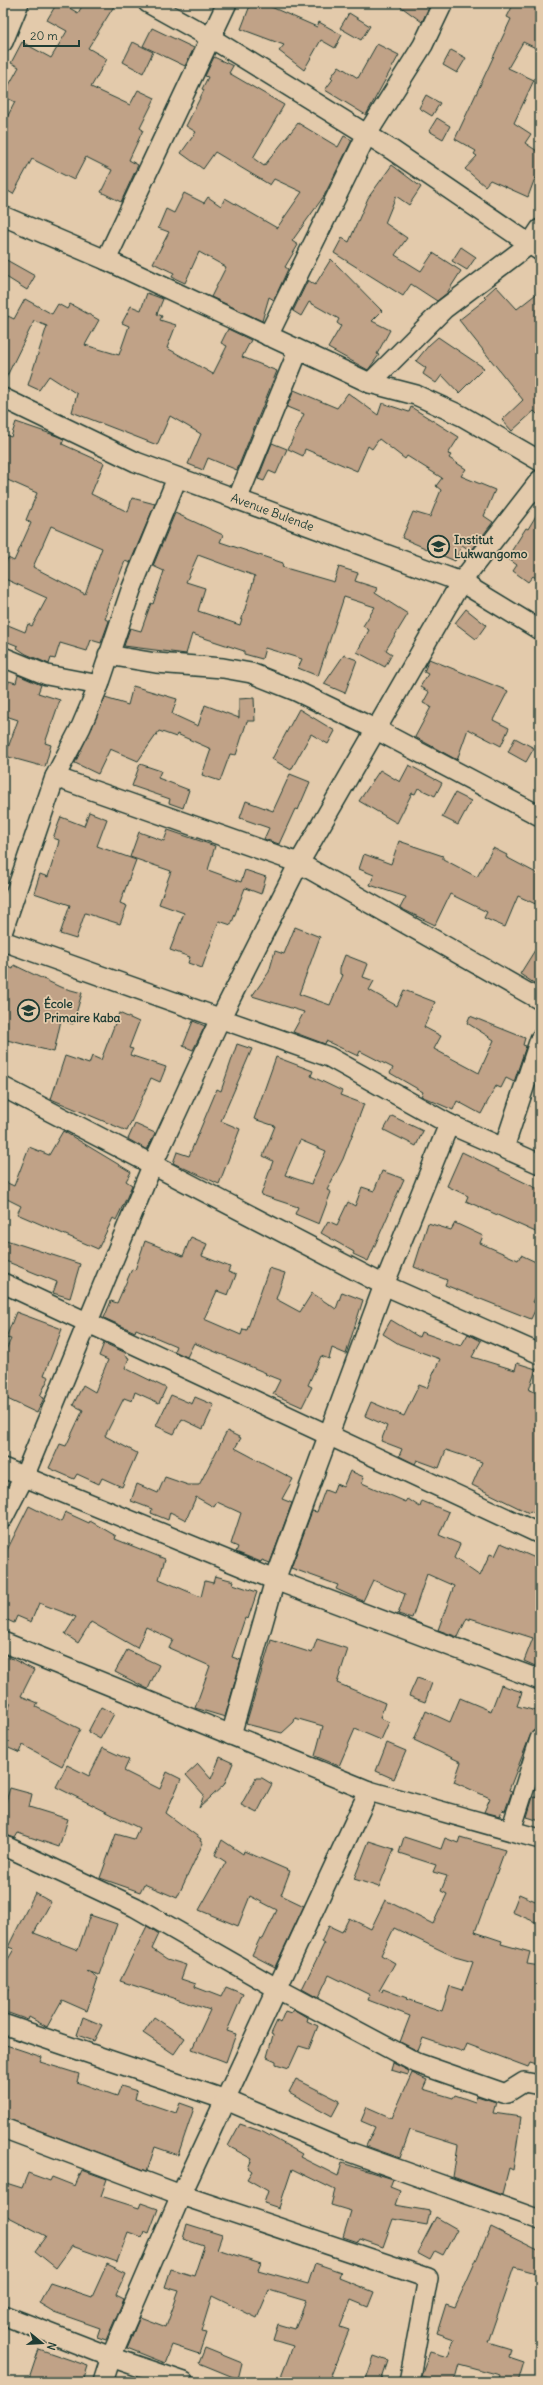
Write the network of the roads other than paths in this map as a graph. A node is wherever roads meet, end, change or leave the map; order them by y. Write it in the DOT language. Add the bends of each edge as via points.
graph roads {
  1 [pos="19,3"];
  2 [pos="148,3"];
  3 [pos="227,3"];
  4 [pos="443,3"];
  5 [pos="211,38"];
  6 [pos="3,42"];
  7 [pos="367,134"];
  8 [pos="3,216"];
  9 [pos="537,241"];
  10 [pos="106,260"];
  11 [pos="268,336"];
  12 [pos="298,351"];
  13 [pos="370,383"];
  14 [pos="3,398"];
  15 [pos="540,461"];
  16 [pos="177,478"];
  17 [pos="540,480"];
  18 [pos="237,500"];
  19 [pos="461,582"];
  20 [pos="540,630"];
  21 [pos="108,654"];
  22 [pos="3,657"];
  23 [pos="99,685"];
  24 [pos="375,729"];
  25 [pos="55,777"];
  26 [pos="540,816"];
  27 [pos="299,863"];
  28 [pos="3,930"];
  29 [pos="3,942"];
  30 [pos="540,1000"];
  31 [pos="220,1019"];
  32 [pos="540,1039"];
  33 [pos="3,1087"];
  34 [pos="449,1124"];
  35 [pos="504,1148"];
  36 [pos="540,1164"];
  37 [pos="152,1166"];
  38 [pos="3,1283"];
  39 [pos="384,1285"];
  40 [pos="87,1320"];
  41 [pos="540,1354"];
  42 [pos="328,1435"];
  43 [pos="3,1468"];
  44 [pos="24,1477"];
  45 [pos="3,1518"];
  46 [pos="540,1534"];
  47 [pos="275,1580"];
  48 [pos="3,1642"];
  49 [pos="540,1680"];
  50 [pos="231,1735"];
  51 [pos="540,1739"];
  52 [pos="369,1791"];
  53 [pos="512,1830"];
  54 [pos="540,1839"];
  55 [pos="3,1845"];
  56 [pos="278,1989"];
  57 [pos="3,2024"];
  58 [pos="540,2085"];
  59 [pos="226,2100"];
  60 [pos="3,2128"];
  61 [pos="181,2195"];
  62 [pos="540,2220"];
  63 [pos="3,2315"];
  64 [pos="111,2357"];
  65 [pos="103,2382"];
  66 [pos="184,2382"];
  67 [pos="409,2382"];
  1 -- 6 [label="street"];
  2 -- 5 [label="street"];
  3 -- 5 [label="street"];
  4 -- 7 [label="street" via="423,45"];
  5 -- 7 [label="street"];
  5 -- 10 [label="street"];
  7 -- 9 [label="street"];
  7 -- 11 [label="street"];
  8 -- 10 [label="street"];
  9 -- 13 [label="street" via="444,309"];
  10 -- 11 [label="street"];
  11 -- 12 [label="street"];
  12 -- 13 [label="street"];
  12 -- 18 [label="street"];
  13 -- 15 [label="street" via="416,396 462,416"];
  14 -- 16 [label="street, Avenue Bulende" via="136,462"];
  16 -- 18 [label="street, Avenue Bulende"];
  16 -- 21 [label="street"];
  17 -- 19 [label="street"];
  18 -- 19 [label="street, Avenue Bulende"];
  19 -- 20 [label="street, Avenue Bulende"];
  19 -- 24 [label="street"];
  21 -- 23 [label="street"];
  21 -- 24 [label="street" via="156,663 224,668 251,673 296,691"];
  22 -- 23 [label="street" via="47,675"];
  23 -- 25 [label="street"];
  24 -- 26 [label="street"];
  24 -- 27 [label="street"];
  25 -- 27 [label="street"];
  25 -- 28 [label="street"];
  27 -- 30 [label="street"];
  27 -- 31 [label="street"];
  29 -- 31 [label="street"];
  31 -- 34 [label="street" via="329,1058"];
  31 -- 37 [label="street"];
  32 -- 35 [label="street"];
  33 -- 37 [label="street"];
  34 -- 35 [label="street"];
  34 -- 39 [label="street"];
  35 -- 36 [label="street"];
  37 -- 39 [label="street"];
  37 -- 40 [label="street"];
  38 -- 40 [label="street"];
  39 -- 41 [label="street"];
  39 -- 42 [label="street"];
  40 -- 42 [label="street"];
  40 -- 44 [label="street"];
  42 -- 46 [label="street"];
  42 -- 47 [label="street"];
  43 -- 44 [label="street"];
  44 -- 45 [label="street"];
  44 -- 47 [label="street"];
  47 -- 49 [label="street"];
  47 -- 50 [label="street"];
  48 -- 50 [label="street"];
  50 -- 52 [label="street"];
  51 -- 53 [label="street"];
  52 -- 53 [label="street"];
  52 -- 56 [label="street"];
  53 -- 54 [label="street"];
  55 -- 56 [label="street" via="135,1907"];
  56 -- 58 [label="street" via="424,2067 503,2092 508,2092 524,2082"];
  56 -- 59 [label="street"];
  57 -- 59 [label="street"];
  59 -- 61 [label="street"];
  59 -- 62 [label="street" via="344,2150"];
  60 -- 61 [label="street"];
  61 -- 64 [label="street"];
  61 -- 67 [label="street" via="428,2278"];
  63 -- 64 [label="street"];
  64 -- 65 [label="street"];
  64 -- 66 [label="street"];
}
